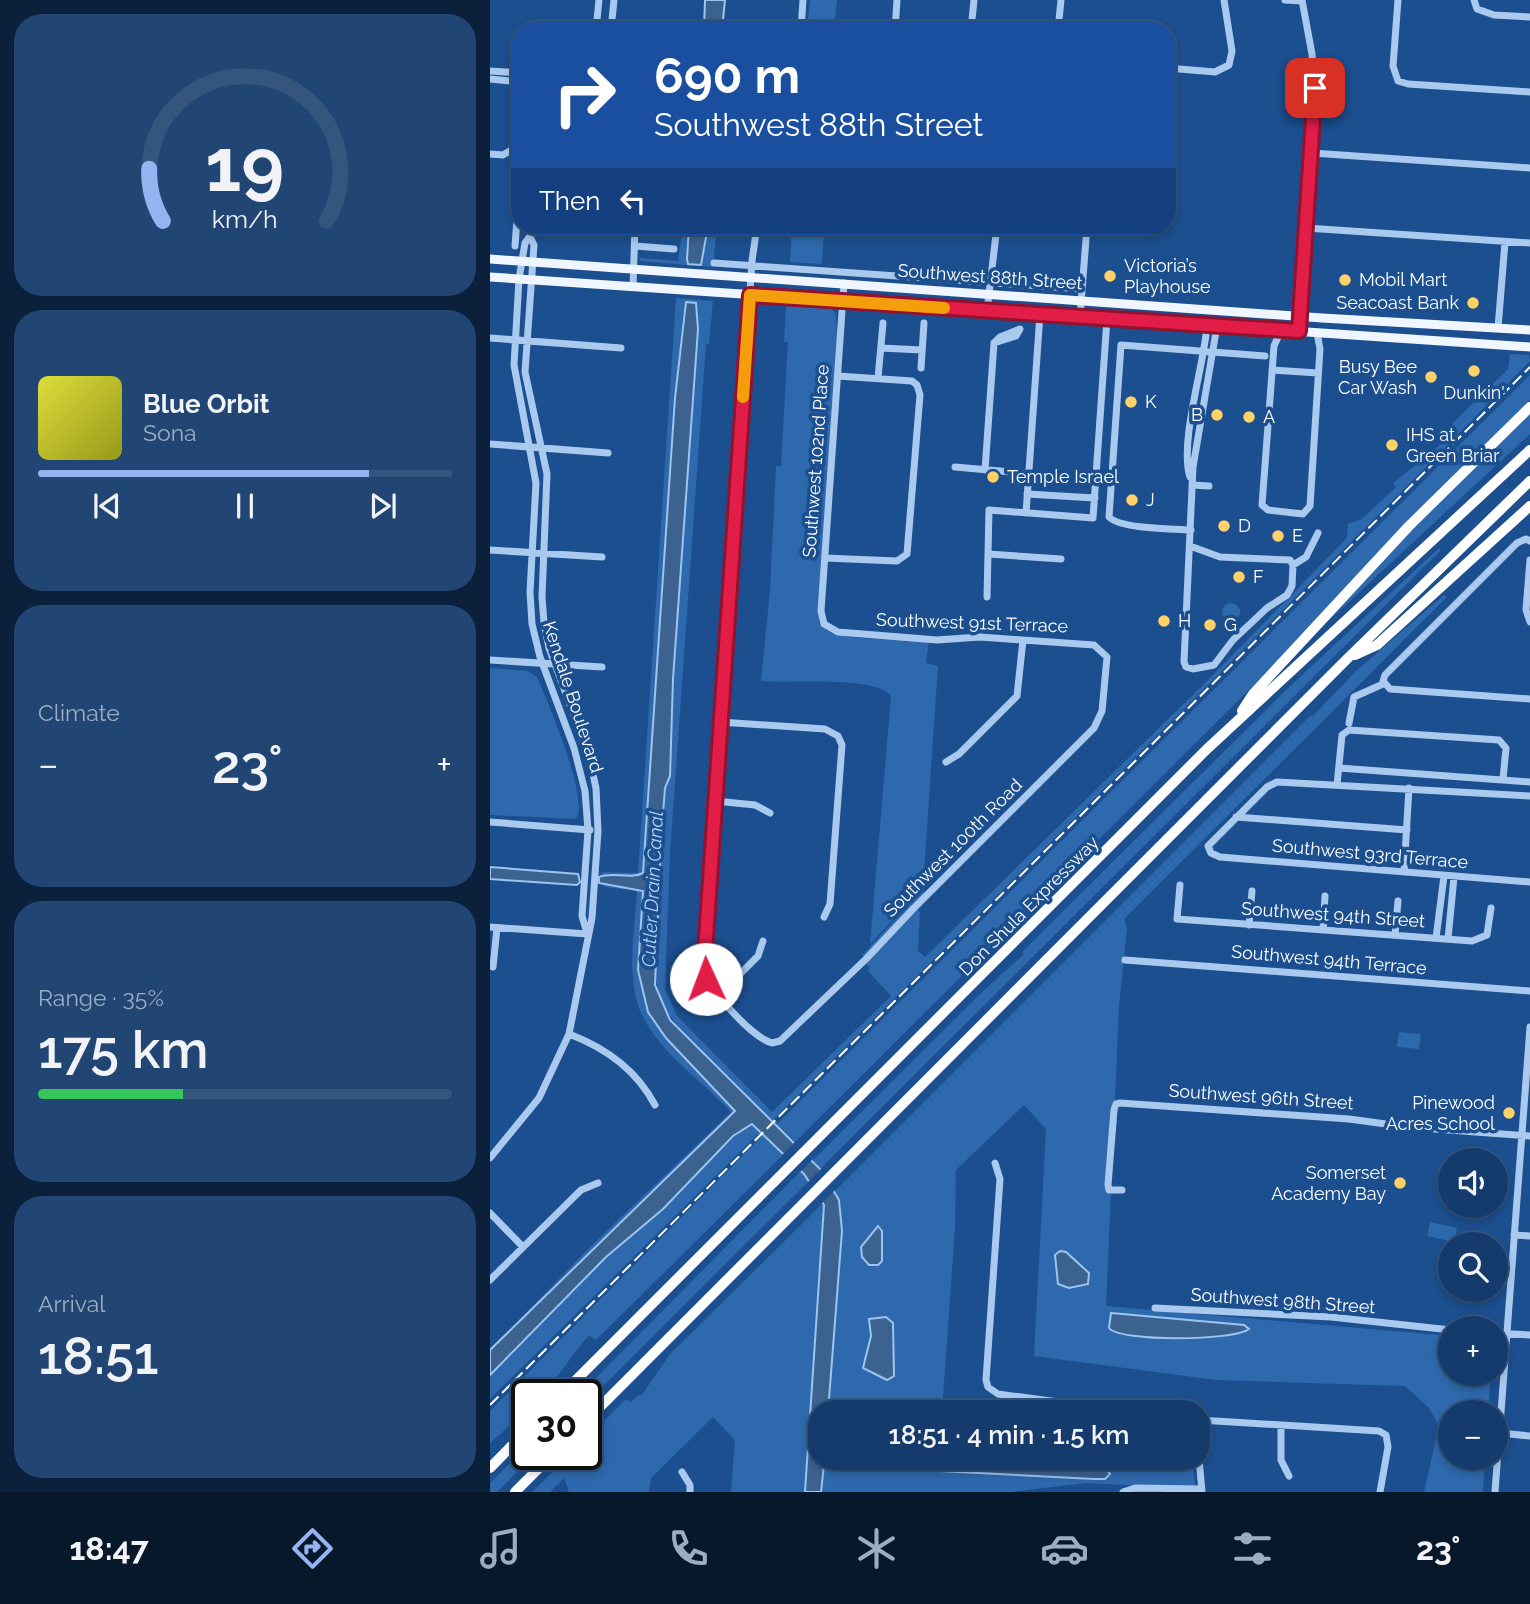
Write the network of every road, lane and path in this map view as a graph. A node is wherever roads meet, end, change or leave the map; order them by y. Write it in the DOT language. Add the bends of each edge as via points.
graph roads {
  1 [pos="599,0"];
  2 [pos="614,0"];
  3 [pos="803,0"];
  4 [pos="897,0"];
  5 [pos="974,0"];
  6 [pos="1061,0"];
  7 [pos="1224,0"];
  8 [pos="1285,0"];
  9 [pos="1302,0"];
  10 [pos="1398,0"];
  11 [pos="1474,0"];
  12 [pos="1530,17"];
  13 [pos="597,21"];
  14 [pos="612,21"];
  15 [pos="802,21"];
  16 [pos="896,21"];
  17 [pos="972,21"];
  18 [pos="1059,21"];
  19 [pos="1176,69"];
  20 [pos="490,71"];
  21 [pos="511,72"];
  22 [pos="490,79"];
  23 [pos="511,81"];
  24 [pos="1530,92"];
  25 [pos="511,150"];
  26 [pos="1312,153"];
  27 [pos="490,154"];
  28 [pos="1530,168"];
  29 [pos="1306,228"];
  30 [pos="516,235"];
  31 [pos="533,235"];
  32 [pos="635,235"];
  33 [pos="756,235"];
  34 [pos="996,235"];
  35 [pos="1086,235"];
  36 [pos="531,239"];
  37 [pos="1505,242"];
  38 [pos="1530,243"];
  39 [pos="635,246"];
  40 [pos="674,249"];
  41 [pos="490,259"];
  42 [pos="528,262"];
  43 [pos="713,263"];
  44 [pos="752,266"];
  45 [pos="635,269"];
  46 [pos="490,277"];
  47 [pos="751,277"];
  48 [pos="519,279"];
  49 [pos="531,280"];
  50 [pos="844,283"];
  51 [pos="633,287"];
  52 [pos="989,288"];
  53 [pos="1082,289"];
  54 [pos="750,295"];
  55 [pos="1082,299"];
  56 [pos="843,301"];
  57 [pos="987,311"];
  58 [pos="1022,313"];
  59 [pos="1040,314"];
  60 [pos="1080,317"];
  61 [pos="1300,317"];
  62 [pos="1107,319"];
  63 [pos="883,323"];
  64 [pos="924,323"];
  65 [pos="1212,326"];
  66 [pos="1474,327"];
  67 [pos="1498,328"];
  68 [pos="1281,330"];
  69 [pos="1530,330"];
  70 [pos="1299,331"];
  71 [pos="1317,333"];
  72 [pos="490,338"];
  73 [pos="514,340"];
  74 [pos="526,341"];
  75 [pos="1459,342"];
  76 [pos="1530,347"];
  77 [pos="621,348"];
  78 [pos="881,348"];
  79 [pos="922,351"];
  80 [pos="1208,351"];
  81 [pos="1265,356"];
  82 [pos="921,368"];
  83 [pos="1272,370"];
  84 [pos="1318,373"];
  85 [pos="838,376"];
  86 [pos="878,378"];
  87 [pos="1530,407"];
  88 [pos="490,444"];
  89 [pos="530,447"];
  90 [pos="543,448"];
  91 [pos="1530,450"];
  92 [pos="608,453"];
  93 [pos="955,467"];
  94 [pos="985,470"];
  95 [pos="1012,472"];
  96 [pos="1530,481"];
  97 [pos="1192,483"];
  98 [pos="1209,486"];
  99 [pos="1027,494"];
  100 [pos="1095,498"];
  101 [pos="1530,506"];
  102 [pos="1026,513"];
  103 [pos="1191,530"];
  104 [pos="1318,533"];
  105 [pos="1530,541"];
  106 [pos="1190,546"];
  107 [pos="490,550"];
  108 [pos="532,553"];
  109 [pos="544,554"];
  110 [pos="988,554"];
  111 [pos="602,557"];
  112 [pos="825,558"];
  113 [pos="1061,559"];
  114 [pos="1530,560"];
  115 [pos="1293,565"];
  116 [pos="987,597"];
  117 [pos="1530,622"];
  118 [pos="838,632"];
  119 [pos="1023,640"];
  120 [pos="1102,650"];
  121 [pos="1348,658"];
  122 [pos="490,660"];
  123 [pos="543,664"];
  124 [pos="556,665"];
  125 [pos="602,667"];
  126 [pos="1383,684"];
  127 [pos="1530,699"];
  128 [pos="1236,721"];
  129 [pos="720,722"];
  130 [pos="1349,723"];
  131 [pos="946,762"];
  132 [pos="1339,768"];
  133 [pos="1503,779"];
  134 [pos="1337,781"];
  135 [pos="1530,782"];
  136 [pos="1409,788"];
  137 [pos="1530,796"];
  138 [pos="715,801"];
  139 [pos="771,813"];
  140 [pos="1236,817"];
  141 [pos="490,822"];
  142 [pos="588,830"];
  143 [pos="1407,830"];
  144 [pos="598,831"];
  145 [pos="1404,872"];
  146 [pos="1444,876"];
  147 [pos="1454,877"];
  148 [pos="1530,882"];
  149 [pos="1180,885"];
  150 [pos="1252,891"];
  151 [pos="1325,896"];
  152 [pos="1398,901"];
  153 [pos="1491,908"];
  154 [pos="824,917"];
  155 [pos="1249,925"];
  156 [pos="494,927"];
  157 [pos="1323,930"];
  158 [pos="587,934"];
  159 [pos="1395,935"];
  160 [pos="1436,939"];
  161 [pos="1448,939"];
  162 [pos="763,941"];
  163 [pos="1125,960"];
  164 [pos="493,967"];
  165 [pos="1530,991"];
  166 [pos="719,996"];
  167 [pos="1530,1027"];
  168 [pos="569,1034"];
  169 [pos="654,1105"];
  170 [pos="1526,1135"];
  171 [pos="490,1158"];
  172 [pos="995,1163"];
  173 [pos="598,1183"];
  174 [pos="1122,1190"];
  175 [pos="490,1213"];
  176 [pos="1514,1235"];
  177 [pos="1530,1236"];
  178 [pos="523,1247"];
  179 [pos="490,1280"];
  180 [pos="1155,1308"];
  181 [pos="1508,1320"];
  182 [pos="1438,1329"];
  183 [pos="1508,1334"];
  184 [pos="1530,1335"];
  185 [pos="577,1379"];
  186 [pos="1043,1400"];
  187 [pos="602,1405"];
  188 [pos="1210,1421"];
  189 [pos="1281,1426"];
  190 [pos="1508,1434"];
  191 [pos="1530,1436"];
  192 [pos="511,1445"];
  193 [pos="511,1447"];
  194 [pos="490,1460"];
  195 [pos="490,1468"];
  196 [pos="537,1470"];
  197 [pos="1200,1470"];
  198 [pos="1496,1470"];
  199 [pos="682,1472"];
  200 [pos="1289,1476"];
  201 [pos="1125,1491"];
  202 [pos="1202,1491"];
  203 [pos="515,1492"];
  204 [pos="690,1492"];
  205 [pos="1380,1492"];
  206 [pos="1495,1492"];
  1 -- 13 [label="street"];
  2 -- 14 [label="street"];
  3 -- 15 [label="street"];
  4 -- 16 [label="street"];
  5 -- 17 [label="street"];
  6 -- 18 [label="street"];
  7 -- 19 [label="street" via="1231,61 1215,72"];
  8 -- 9 [label="street"];
  9 -- 26 [label="street" via="1314,78"];
  10 -- 24 [label="street" via="1395,78 1408,84"];
  11 -- 12 [label="street" via="1477,9 1494,15"];
  20 -- 21 [label="street"];
  22 -- 23 [label="street"];
  25 -- 27 [label="street"];
  26 -- 28 [label="street"];
  26 -- 29 [label="street"];
  29 -- 37 [label="street"];
  29 -- 61 [label="street"];
  30 -- 36 [label="street" via="516,242"];
  31 -- 36 [label="street"];
  32 -- 39 [label="street"];
  33 -- 44 [label="street"];
  34 -- 52 [label="street"];
  35 -- 53 [label="street"];
  36 -- 42 [label="street" via="534,245"];
  37 -- 38 [label="street"];
  37 -- 67 [label="street"];
  39 -- 40 [label="street"];
  39 -- 45 [label="street"];
  41 -- 42 [label="main road, Southwest 88th Street"];
  42 -- 45 [label="main road, Southwest 88th Street"];
  42 -- 48 [label="street, Kendale Boulevard"];
  42 -- 49 [label="street, Kendale Boulevard"];
  43 -- 44 [label="street, Southwest 88th Street"];
  44 -- 47 [label="street"];
  44 -- 52 [label="street, Southwest 88th Street"];
  45 -- 47 [label="main road, Southwest 88th Street"];
  45 -- 51 [label="street"];
  46 -- 48 [label="main road, Southwest 88th Street"];
  47 -- 50 [label="main road, Southwest 88th Street"];
  47 -- 54 [label="street"];
  48 -- 49 [label="main road, Southwest 88th Street"];
  48 -- 73 [label="street, Kendale Boulevard"];
  49 -- 51 [label="main road, Southwest 88th Street"];
  49 -- 74 [label="street, Kendale Boulevard"];
  50 -- 52 [label="main road, Southwest 88th Street"];
  50 -- 56 [label="street, Southwest 102nd Place"];
  51 -- 54 [label="main road, Southwest 88th Street"];
  52 -- 53 [label="street, Southwest 88th Street"];
  52 -- 55 [label="main road, Southwest 88th Street"];
  52 -- 57 [label="street"];
  53 -- 55 [label="street"];
  54 -- 56 [label="main road, Southwest 88th Street"];
  54 -- 129 [label="street"];
  55 -- 60 [label="street"];
  55 -- 61 [label="main road, Southwest 88th Street"];
  56 -- 57 [label="main road, Southwest 88th Street"];
  56 -- 85 [label="street, Southwest 102nd Place"];
  57 -- 58 [label="main road, Southwest 88th Street"];
  58 -- 59 [label="main road, Southwest 88th Street"];
  58 -- 94 [label="street" via="1016,336 994,343"];
  59 -- 60 [label="main road, Southwest 88th Street"];
  59 -- 99 [label="street"];
  60 -- 62 [label="main road, Southwest 88th Street"];
  61 -- 66 [label="main road, Southwest 88th Street"];
  61 -- 70 [label="street"];
  62 -- 65 [label="main road, Southwest 88th Street"];
  62 -- 100 [label="street"];
  63 -- 78 [label="street"];
  64 -- 79 [label="street"];
  65 -- 68 [label="main road, Southwest 88th Street"];
  65 -- 80 [label="street"];
  66 -- 67 [label="main road, Southwest 88th Street"];
  66 -- 75 [label="main road" via="1461,335"];
  67 -- 69 [label="main road, Southwest 88th Street"];
  68 -- 70 [label="main road, Southwest 88th Street"];
  68 -- 83 [label="street"];
  70 -- 71 [label="main road, Southwest 88th Street"];
  71 -- 75 [label="main road, Southwest 88th Street"];
  71 -- 84 [label="street"];
  72 -- 73 [label="street"];
  73 -- 74 [label="street"];
  73 -- 89 [label="street, Kendale Boulevard" via="516,384"];
  74 -- 77 [label="street"];
  74 -- 90 [label="street, Kendale Boulevard" via="525,372"];
  75 -- 76 [label="main road, Southwest 88th Street"];
  78 -- 79 [label="street"];
  78 -- 86 [label="street"];
  79 -- 82 [label="street"];
  80 -- 81 [label="street"];
  80 -- 97 [label="street"];
  80 -- 103 [label="street" via="1121,345 1109,513 1114,521"];
  83 -- 84 [label="street"];
  83 -- 84 [label="street" via="1262,507 1303,513 1310,506"];
  85 -- 86 [label="street"];
  85 -- 112 [label="street, Southwest 102nd Place"];
  86 -- 112 [label="street" via="912,381 920,395 908,550 897,561"];
  87 -- 128 [label="highway" via="1362,575 1253,694"];
  88 -- 89 [label="street"];
  89 -- 90 [label="street"];
  89 -- 108 [label="street, Kendale Boulevard" via="536,492"];
  90 -- 92 [label="street"];
  90 -- 109 [label="street, Kendale Boulevard" via="548,503"];
  91 -- 128 [label="highway, Don Shula Expressway"];
  93 -- 94 [label="street"];
  94 -- 95 [label="street"];
  96 -- 121 [label="highway"];
  97 -- 98 [label="street"];
  97 -- 103 [label="street"];
  99 -- 100 [label="street"];
  99 -- 102 [label="street"];
  100 -- 102 [label="street" via="1093,517"];
  101 -- 121 [label="highway" via="1377,645"];
  102 -- 110 [label="street" via="989,510"];
  103 -- 106 [label="street"];
  104 -- 115 [label="street" via="1306,557"];
  105 -- 126 [label="street" via="1517,543 1385,675"];
  106 -- 115 [label="street" via="1220,557 1290,560"];
  106 -- 115 [label="street" via="1184,662 1191,669 1216,664 1242,632 1287,595"];
  107 -- 108 [label="street"];
  108 -- 109 [label="street"];
  108 -- 123 [label="street, Kendale Boulevard" via="531,612"];
  109 -- 111 [label="street"];
  109 -- 124 [label="street, Kendale Boulevard" via="544,623"];
  110 -- 113 [label="street"];
  110 -- 116 [label="street"];
  112 -- 118 [label="street, Southwest 102nd Place" via="822,619"];
  114 -- 117 [label="street" via="1526,610"];
  118 -- 119 [label="street, Southwest 91st Terrace" via="937,640"];
  119 -- 120 [label="street, Southwest 91st Terrace" via="1091,645"];
  119 -- 131 [label="street" via="1015,700"];
  120 -- 166 [label="street, Southwest 100th Road" via="1107,660 1103,707 1094,728 780,1041 763,1039"];
  121 -- 187 [label="highway"];
  122 -- 123 [label="street"];
  123 -- 124 [label="street"];
  123 -- 142 [label="street, Kendale Boulevard" via="579,762"];
  124 -- 125 [label="street"];
  124 -- 144 [label="street, Kendale Boulevard" via="589,755"];
  126 -- 127 [label="street" via="1390,689"];
  126 -- 130 [label="street" via="1354,696"];
  128 -- 185 [label="highway, Don Shula Expressway"];
  129 -- 138 [label="street"];
  129 -- 154 [label="street" via="825,729 837,734 842,745 830,904"];
  132 -- 133 [label="street"];
  132 -- 133 [label="street" via="1343,732 1351,730 1497,740 1506,748"];
  132 -- 134 [label="street"];
  133 -- 135 [label="street"];
  134 -- 136 [label="street"];
  134 -- 140 [label="street" via="1273,783"];
  136 -- 137 [label="street"];
  136 -- 143 [label="street"];
  138 -- 139 [label="street" via="755,804"];
  138 -- 166 [label="street" via="704,969"];
  140 -- 143 [label="street"];
  140 -- 145 [label="street, Southwest 93rd Terrace" via="1211,842 1210,851 1220,857"];
  141 -- 142 [label="street"];
  142 -- 144 [label="street"];
  142 -- 158 [label="street, Kendale Boulevard" via="582,916"];
  143 -- 145 [label="street"];
  144 -- 158 [label="street, Kendale Boulevard"];
  145 -- 146 [label="street, Southwest 93rd Terrace"];
  146 -- 147 [label="street, Southwest 93rd Terrace"];
  146 -- 160 [label="street"];
  147 -- 148 [label="street, Southwest 93rd Terrace"];
  147 -- 161 [label="street"];
  149 -- 155 [label="street, Southwest 94th Street" via="1177,919"];
  150 -- 155 [label="street"];
  151 -- 157 [label="street"];
  152 -- 159 [label="street"];
  153 -- 161 [label="street, Southwest 94th Street" via="1485,937"];
  155 -- 157 [label="street, Southwest 94th Street"];
  156 -- 158 [label="street"];
  156 -- 164 [label="street"];
  157 -- 159 [label="street, Southwest 94th Street"];
  158 -- 168 [label="street, Kendale Boulevard"];
  159 -- 160 [label="street, Southwest 94th Street"];
  160 -- 161 [label="street, Southwest 94th Street"];
  162 -- 166 [label="street" via="758,956"];
  163 -- 165 [label="street, Southwest 94th Terrace"];
  167 -- 170 [label="street"];
  168 -- 169 [label="street" via="610,1053 646,1089"];
  168 -- 171 [label="street, Kendale Boulevard" via="540,1098"];
  170 -- 174 [label="street, Southwest 96th Street" via="1116,1104 1108,1185 1109,1190"];
  170 -- 176 [label="street"];
  172 -- 186 [label="street" via="1000,1179 986,1380 998,1394"];
  173 -- 178 [label="street" via="581,1190"];
  175 -- 178 [label="street"];
  176 -- 177 [label="street"];
  176 -- 181 [label="street"];
  178 -- 179 [label="street"];
  180 -- 182 [label="street, Southwest 98th Street" via="1331,1317"];
  183 -- 184 [label="street"];
  188 -- 189 [label="street"];
  189 -- 200 [label="street" via="1281,1460"];
  189 -- 205 [label="street" via="1376,1430 1386,1435"];
  190 -- 191 [label="street"];
  192 -- 194 [label="highway"];
  193 -- 195 [label="highway"];
  196 -- 203 [label="highway"];
  197 -- 202 [label="street"];
  198 -- 206 [label="street"];
  199 -- 204 [label="street"];
  201 -- 202 [label="street"];
}
